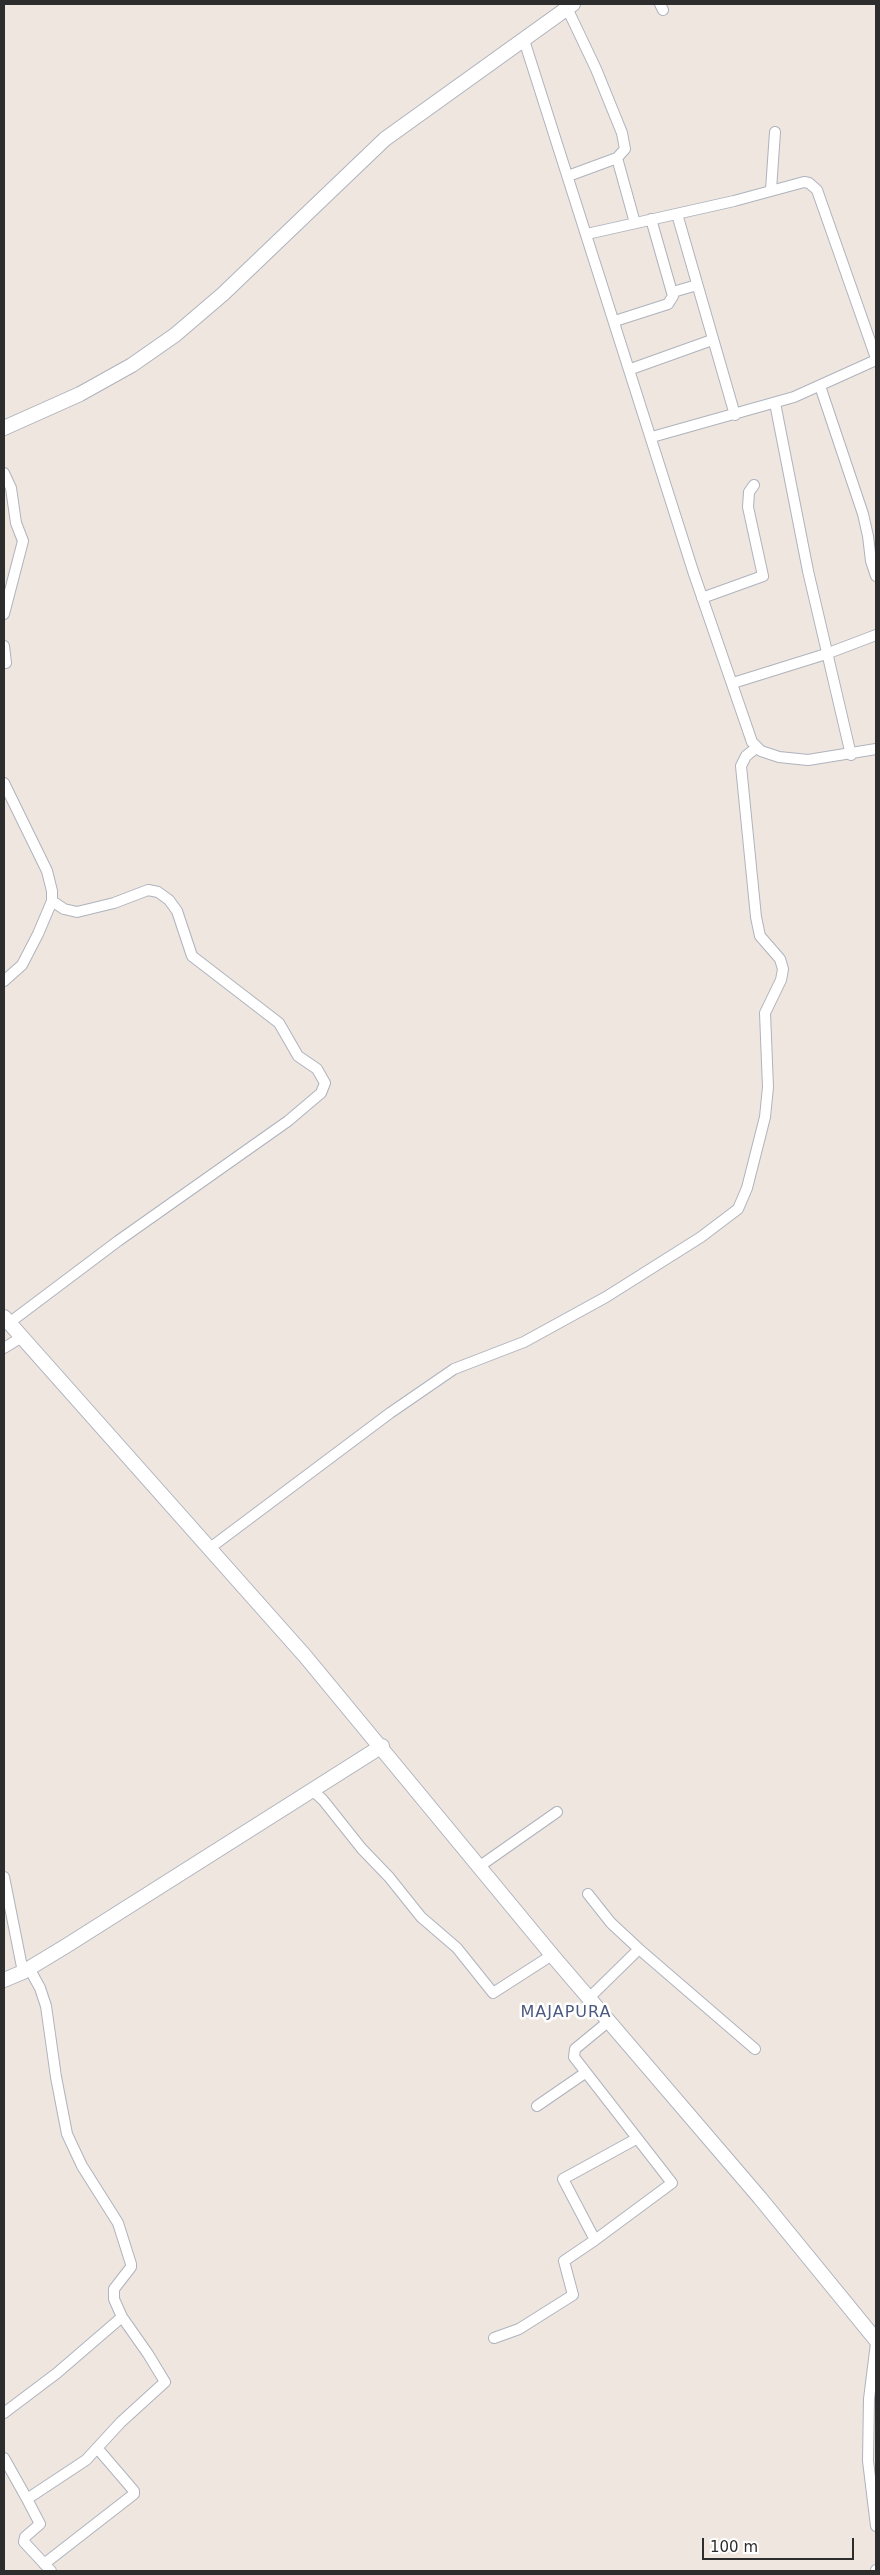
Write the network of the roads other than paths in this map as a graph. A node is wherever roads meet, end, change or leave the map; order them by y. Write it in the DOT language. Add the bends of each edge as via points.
graph roads {
  1 [pos="570,6"];
  2 [pos="524,40"];
  3 [pos="775,132"];
  4 [pos="617,158"];
  5 [pos="568,176"];
  6 [pos="771,190"];
  7 [pos="677,214"];
  8 [pos="651,220"];
  9 [pos="635,223"];
  10 [pos="587,234"];
  11 [pos="697,285"];
  12 [pos="672,292"];
  13 [pos="615,321"];
  14 [pos="712,340"];
  15 [pos="876,359"];
  16 [pos="631,369"];
  17 [pos="820,386"];
  18 [pos="775,403"];
  19 [pos="735,415"];
  20 [pos="4,428"];
  21 [pos="652,437"];
  22 [pos="4,473"];
  23 [pos="754,485"];
  24 [pos="876,576"];
  25 [pos="702,598"];
  26 [pos="4,614"];
  27 [pos="876,635"];
  28 [pos="4,646"];
  29 [pos="826,654"];
  30 [pos="6,663"];
  31 [pos="733,683"];
  32 [pos="756,748"];
  33 [pos="876,749"];
  34 [pos="851,755"];
  35 [pos="4,783"];
  36 [pos="52,901"];
  37 [pos="4,981"];
  38 [pos="6,1320"];
  39 [pos="22,1337"];
  40 [pos="4,1348"];
  41 [pos="210,1548"];
  42 [pos="382,1746"];
  43 [pos="312,1790"];
  44 [pos="557,1812"];
  45 [pos="480,1866"];
  46 [pos="4,1876"];
  47 [pos="588,1894"];
  48 [pos="640,1949"];
  49 [pos="552,1955"];
  50 [pos="26,1970"];
  51 [pos="4,1980"];
  52 [pos="590,1997"];
  53 [pos="610,2021"];
  54 [pos="755,2049"];
  55 [pos="585,2073"];
  56 [pos="537,2106"];
  57 [pos="636,2139"];
  58 [pos="596,2240"];
  59 [pos="122,2317"];
  60 [pos="494,2338"];
  61 [pos="876,2341"];
  62 [pos="4,2413"];
  63 [pos="98,2448"];
  64 [pos="4,2458"];
  65 [pos="27,2499"];
  66 [pos="876,2526"];
  67 [pos="47,2568"];
  1 -- 2 [label="main road"];
  1 -- 4 [label="street" via="622,134 625,149"];
  2 -- 5 [label="street"];
  2 -- 20 [label="main road" via="385,139 223,294 175,335 132,365 80,394"];
  3 -- 6 [label="street"];
  4 -- 5 [label="street"];
  4 -- 9 [label="street"];
  5 -- 10 [label="street"];
  6 -- 7 [label="street"];
  6 -- 15 [label="street" via="804,182 817,190"];
  7 -- 8 [label="street"];
  7 -- 11 [label="street"];
  8 -- 9 [label="street"];
  8 -- 12 [label="street"];
  9 -- 10 [label="street"];
  10 -- 13 [label="street"];
  11 -- 12 [label="street"];
  11 -- 14 [label="street"];
  12 -- 13 [label="street" via="668,304"];
  13 -- 16 [label="street"];
  14 -- 16 [label="street"];
  14 -- 19 [label="street"];
  15 -- 17 [label="street"];
  16 -- 21 [label="street"];
  17 -- 18 [label="street"];
  17 -- 24 [label="street" via="866,528"];
  18 -- 19 [label="street"];
  18 -- 29 [label="street"];
  19 -- 21 [label="street"];
  21 -- 25 [label="street"];
  22 -- 26 [label="street" via="11,488 16,522 23,541"];
  23 -- 25 [label="street" via="748,492 748,507 763,576"];
  25 -- 31 [label="street"];
  27 -- 29 [label="street"];
  28 -- 30 [label="street"];
  29 -- 31 [label="street"];
  29 -- 34 [label="street"];
  31 -- 32 [label="street"];
  32 -- 34 [label="street" via="779,757 808,760"];
  32 -- 41 [label="street" via="746,756 741,766 756,917 760,936 780,959 783,969 765,1013 768,1087 765,1117 738,1209 606,1297 524,1342 454,1369"];
  33 -- 34 [label="street"];
  35 -- 36 [label="street" via="47,871"];
  36 -- 37 [label="street" via="22,965"];
  36 -- 38 [label="street" via="77,912 148,890 158,892 177,911 192,956 279,1022 298,1056 317,1069 325,1083 321,1093 288,1120"];
  38 -- 39 [label="main road"];
  39 -- 40 [label="street"];
  39 -- 41 [label="main road"];
  41 -- 42 [label="main road"];
  42 -- 43 [label="main road"];
  42 -- 45 [label="main road"];
  43 -- 49 [label="street" via="421,1917 457,1948 493,1993"];
  43 -- 50 [label="main road"];
  44 -- 45 [label="street"];
  45 -- 49 [label="main road"];
  46 -- 50 [label="street"];
  47 -- 48 [label="street" via="611,1923"];
  48 -- 52 [label="street"];
  48 -- 54 [label="street"];
  49 -- 52 [label="main road"];
  50 -- 51 [label="main road"];
  50 -- 59 [label="street" via="40,1988 46,2006 67,2134 82,2166 118,2223 131,2264 114,2289 114,2299"];
  52 -- 53 [label="main road"];
  53 -- 55 [label="street" via="575,2049 574,2057"];
  53 -- 61 [label="main road"];
  55 -- 56 [label="street"];
  55 -- 57 [label="street"];
  57 -- 58 [label="street" via="672,2182"];
  57 -- 58 [label="street" via="563,2178"];
  58 -- 60 [label="street" via="564,2261 573,2291 571,2297 519,2329"];
  59 -- 62 [label="street"];
  59 -- 63 [label="street" via="164,2382"];
  61 -- 66 [label="street" via="868,2399 868,2461"];
  63 -- 65 [label="street" via="78,2467"];
  63 -- 67 [label="street" via="134,2494"];
  64 -- 65 [label="street"];
  65 -- 67 [label="street" via="40,2524 25,2536 24,2542"];
}
